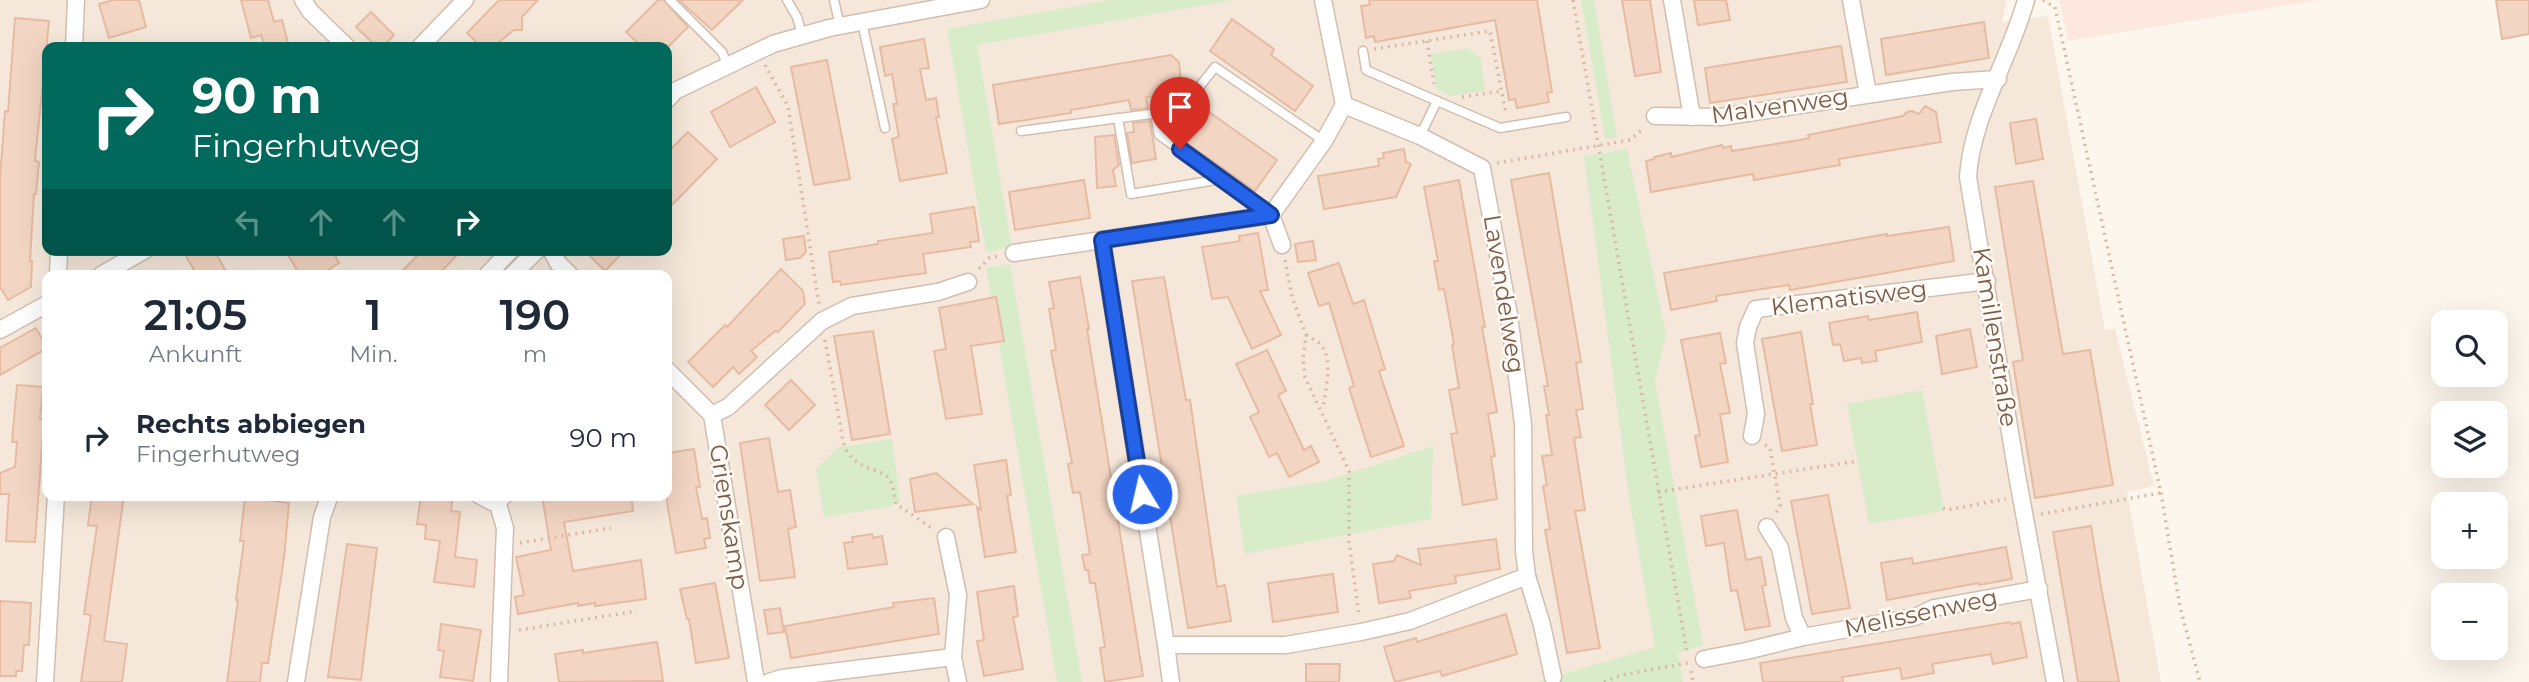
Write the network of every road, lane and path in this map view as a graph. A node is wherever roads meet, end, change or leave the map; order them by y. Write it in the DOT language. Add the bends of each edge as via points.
graph roads {
  1 [pos="76,0"];
  2 [pos="303,0"];
  3 [pos="465,0"];
  4 [pos="670,0"];
  5 [pos="787,0"];
  6 [pos="834,0"];
  7 [pos="1323,0"];
  8 [pos="1573,0"];
  9 [pos="1672,0"];
  10 [pos="1851,0"];
  11 [pos="2026,0"];
  12 [pos="2043,0"];
  13 [pos="970,1"];
  14 [pos="862,22"];
  15 [pos="840,26"];
  16 [pos="802,35"];
  17 [pos="1427,41"];
  18 [pos="75,42"];
  19 [pos="342,42"];
  20 [pos="426,42"];
  21 [pos="754,51"];
  22 [pos="1363,51"];
  23 [pos="727,64"];
  24 [pos="1998,79"];
  25 [pos="1501,91"];
  26 [pos="672,94"];
  27 [pos="1868,94"];
  28 [pos="1437,101"];
  29 [pos="1344,105"];
  30 [pos="1155,113"];
  31 [pos="1655,116"];
  32 [pos="1566,117"];
  33 [pos="1692,117"];
  34 [pos="1118,118"];
  35 [pos="1508,127"];
  36 [pos="885,128"];
  37 [pos="1021,131"];
  38 [pos="1420,136"];
  39 [pos="1324,141"];
  40 [pos="1598,146"];
  41 [pos="1482,168"];
  42 [pos="1222,179"];
  43 [pos="1271,215"];
  44 [pos="1102,240"];
  45 [pos="1282,245"];
  46 [pos="1014,253"];
  47 [pos="134,256"];
  48 [pos="505,256"];
  49 [pos="529,256"];
  50 [pos="555,256"];
  51 [pos="110,270"];
  52 [pos="492,270"];
  53 [pos="517,270"];
  54 [pos="566,270"];
  55 [pos="1987,281"];
  56 [pos="968,282"];
  57 [pos="42,307"];
  58 [pos="821,321"];
  59 [pos="0,330"];
  60 [pos="1306,335"];
  61 [pos="672,375"];
  62 [pos="1322,411"];
  63 [pos="712,415"];
  64 [pos="1752,436"];
  65 [pos="1858,461"];
  66 [pos="1774,473"];
  67 [pos="1658,492"];
  68 [pos="2161,493"];
  69 [pos="2022,496"];
  70 [pos="56,501"];
  71 [pos="328,501"];
  72 [pos="501,501"];
  73 [pos="1943,508"];
  74 [pos="2025,517"];
  75 [pos="1768,527"];
  76 [pos="611,528"];
  77 [pos="946,537"];
  78 [pos="505,545"];
  79 [pos="1527,576"];
  80 [pos="2039,589"];
  81 [pos="637,611"];
  82 [pos="503,632"];
  83 [pos="1360,632"];
  84 [pos="1803,637"];
  85 [pos="1166,645"];
  86 [pos="953,657"];
  87 [pos="1697,660"];
  88 [pos="1553,677"];
  89 [pos="45,682"];
  90 [pos="296,682"];
  91 [pos="499,682"];
  92 [pos="756,682"];
  93 [pos="769,682"];
  94 [pos="958,682"];
  95 [pos="1171,682"];
  96 [pos="1604,682"];
  97 [pos="1692,682"];
  98 [pos="2055,682"];
  99 [pos="2200,682"];
  1 -- 18 [label="street"];
  2 -- 19 [label="street"];
  3 -- 20 [label="street"];
  4 -- 23 [label="lane" via="722,52"];
  5 -- 16 [label="lane"];
  6 -- 15 [label="lane"];
  7 -- 29 [label="street"];
  8 -- 40 [label="path"];
  9 -- 33 [label="street, Malvenweg"];
  10 -- 27 [label="street, Malvenweg"];
  11 -- 24 [label="street, Kamillenstraße"];
  12 -- 68 [label="path" via="2055,7"];
  13 -- 14 [label="street"];
  14 -- 15 [label="street"];
  14 -- 36 [label="lane"];
  15 -- 16 [label="street"];
  16 -- 21 [label="street"];
  17 -- 22 [label="path"];
  17 -- 25 [label="path" via="1490,31"];
  17 -- 28 [label="path"];
  21 -- 23 [label="street"];
  21 -- 58 [label="path" via="788,106"];
  22 -- 28 [label="lane" via="1366,70"];
  23 -- 26 [label="street"];
  24 -- 27 [label="street, Malvenweg"];
  24 -- 55 [label="street, Kamillenstraße" via="1974,138 1968,167"];
  25 -- 28 [label="path"];
  25 -- 35 [label="path"];
  27 -- 33 [label="street, Malvenweg" via="1721,117"];
  28 -- 35 [label="lane" via="1500,128"];
  28 -- 38 [label="lane"];
  29 -- 38 [label="street"];
  29 -- 39 [label="street"];
  30 -- 34 [label="lane"];
  30 -- 39 [label="lane" via="1181,110 1215,67"];
  30 -- 42 [label="lane" via="1159,135"];
  31 -- 33 [label="street, Malvenweg"];
  31 -- 40 [label="path" via="1630,140"];
  32 -- 35 [label="lane"];
  34 -- 37 [label="lane"];
  34 -- 42 [label="lane" via="1131,194"];
  38 -- 41 [label="street"];
  39 -- 43 [label="street"];
  40 -- 41 [label="path"];
  40 -- 67 [label="path"];
  41 -- 79 [label="street, Lavendelweg" via="1523,424"];
  42 -- 43 [label="lane"];
  43 -- 44 [label="street"];
  43 -- 45 [label="street"];
  44 -- 46 [label="street"];
  44 -- 85 [label="street"];
  45 -- 60 [label="path" via="1292,297"];
  46 -- 56 [label="path" via="989,258"];
  47 -- 51 [label="street"];
  48 -- 52 [label="street"];
  49 -- 53 [label="street"];
  50 -- 54 [label="street"];
  55 -- 64 [label="street, Klematisweg" via="1756,310 1745,344 1756,414"];
  55 -- 69 [label="street, Kamillenstraße"];
  56 -- 58 [label="street" via="938,292 852,306"];
  57 -- 59 [label="street"];
  58 -- 63 [label="street" via="728,407"];
  58 -- 77 [label="path" via="848,455 866,469 886,475 895,503"];
  60 -- 62 [label="path" via="1305,377"];
  60 -- 62 [label="path" via="1321,345 1326,357"];
  61 -- 63 [label="street, Grienskamp"];
  62 -- 83 [label="path" via="1349,471 1349,541"];
  63 -- 92 [label="street, Grienskamp"];
  64 -- 66 [label="path" via="1770,448"];
  65 -- 66 [label="path"];
  66 -- 67 [label="path"];
  66 -- 75 [label="path" via="1780,506"];
  67 -- 87 [label="path"];
  68 -- 74 [label="path"];
  68 -- 99 [label="path" via="2180,607"];
  69 -- 73 [label="path"];
  69 -- 74 [label="street, Kamillenstraße"];
  70 -- 89 [label="street"];
  71 -- 90 [label="street"];
  72 -- 78 [label="street"];
  74 -- 80 [label="street, Kamillenstraße"];
  75 -- 84 [label="street" via="1780,548 1794,618"];
  76 -- 78 [label="path"];
  77 -- 86 [label="street" via="958,595"];
  78 -- 82 [label="street"];
  79 -- 83 [label="street" via="1410,621"];
  79 -- 88 [label="street, Lavendelweg"];
  80 -- 84 [label="street, Melissenweg"];
  80 -- 98 [label="street, Kamillenstraße"];
  81 -- 82 [label="path"];
  82 -- 91 [label="street"];
  83 -- 85 [label="street" via="1286,645"];
  84 -- 87 [label="street, Melissenweg"];
  85 -- 95 [label="street"];
  86 -- 93 [label="street"];
  86 -- 94 [label="street"];
  87 -- 96 [label="path"];
  87 -- 97 [label="path"];
}
